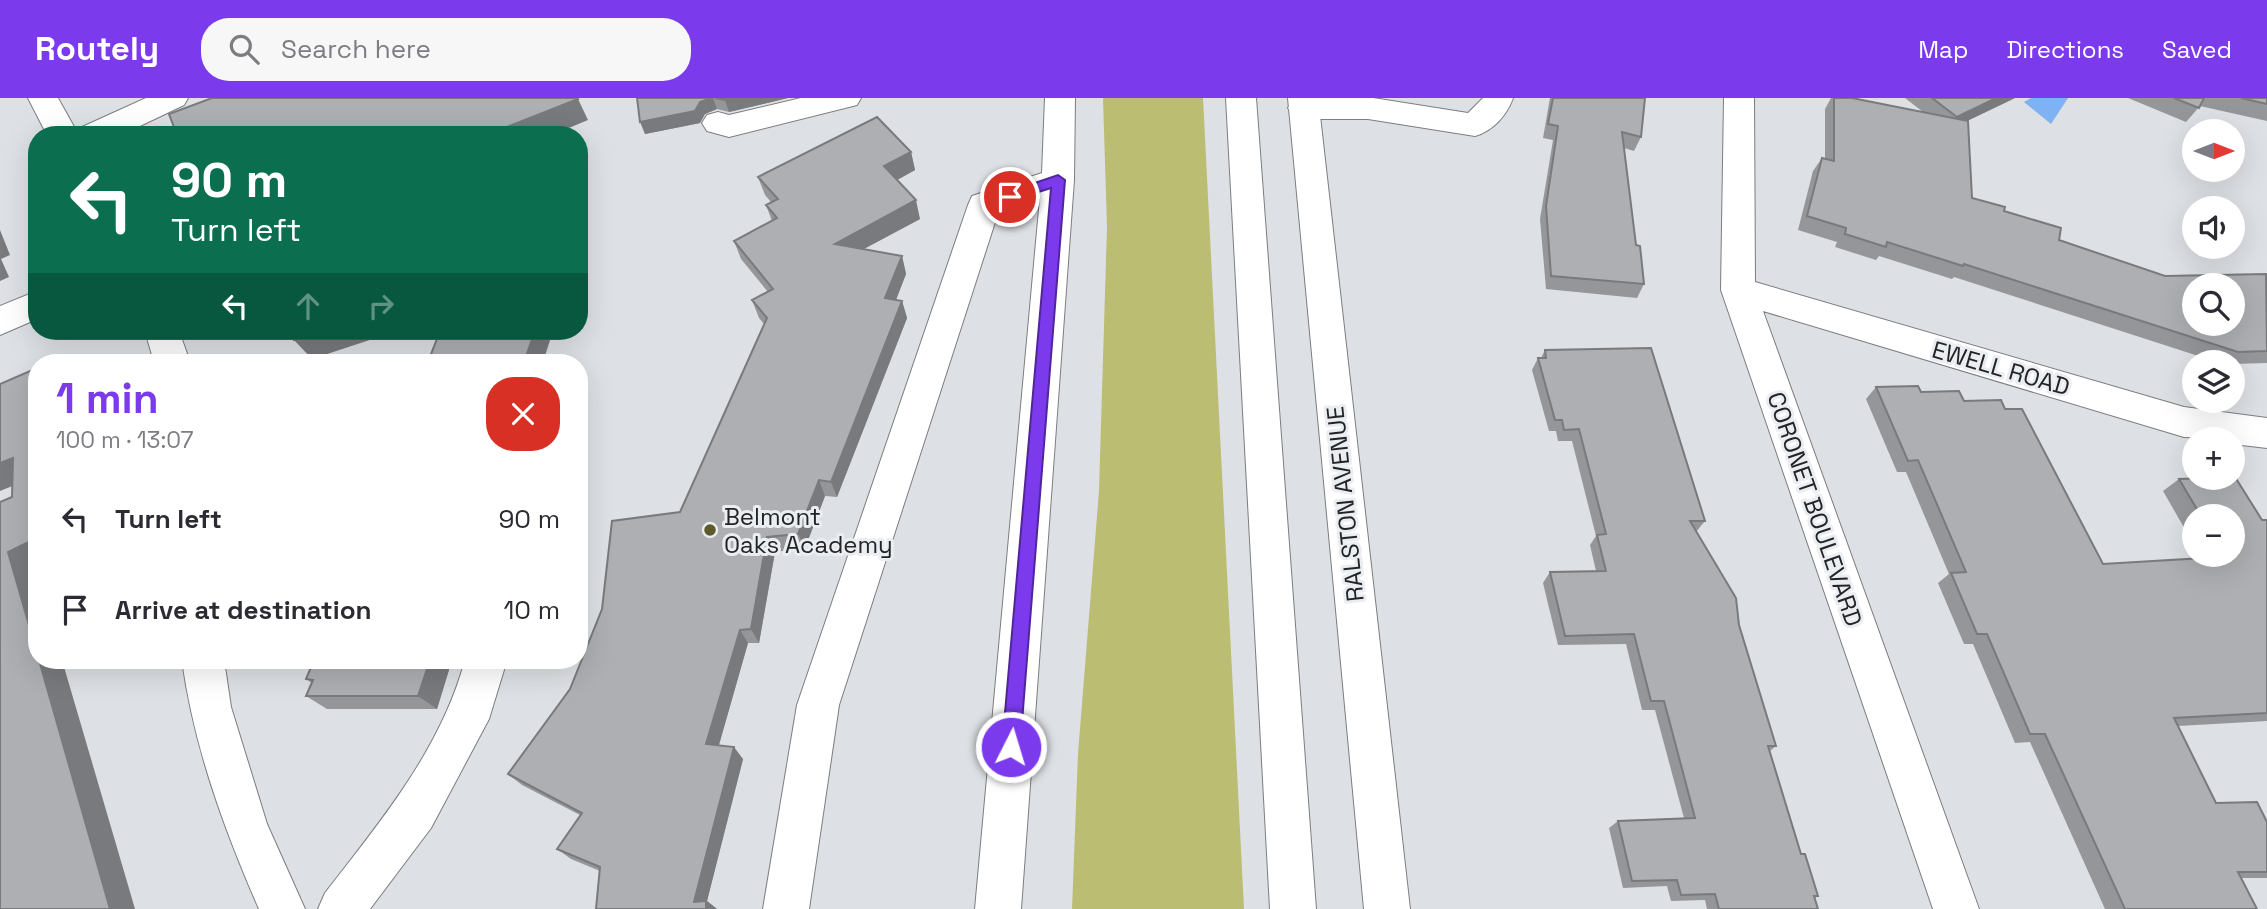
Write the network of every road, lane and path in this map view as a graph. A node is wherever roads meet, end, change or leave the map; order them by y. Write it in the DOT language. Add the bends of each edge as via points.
graph roads {
  1 [pos="43,98"];
  2 [pos="173,98"];
  3 [pos="846,98"];
  4 [pos="1060,98"];
  5 [pos="1241,98"];
  6 [pos="1498,98"];
  7 [pos="1739,98"];
  8 [pos="1304,103"];
  9 [pos="718,123"];
  10 [pos="58,126"];
  11 [pos="112,126"];
  12 [pos="1058,180"];
  13 [pos="1738,290"];
  14 [pos="28,308"];
  15 [pos="0,321"];
  16 [pos="2267,433"];
  17 [pos="205,669"];
  18 [pos="484,669"];
  19 [pos="282,909"];
  20 [pos="341,909"];
  21 [pos="786,909"];
  22 [pos="998,909"];
  23 [pos="1293,909"];
  24 [pos="1387,909"];
  25 [pos="1956,909"];
  1 -- 10 [label="street"];
  2 -- 11 [label="street"];
  3 -- 9 [label="street" via="741,124"];
  4 -- 12 [label="street"];
  5 -- 23 [label="street"];
  6 -- 8 [label="street" via="1496,106 1475,125"];
  7 -- 13 [label="street, CORONET BOULEVARD"];
  8 -- 24 [label="street, RALSTON AVENUE"];
  12 -- 21 [label="street" via="984,205 818,705"];
  12 -- 22 [label="street"];
  13 -- 16 [label="street, EWELL ROAD" via="2184,422"];
  13 -- 25 [label="street, CORONET BOULEVARD"];
  14 -- 15 [label="street"];
  17 -- 19 [label="street" via="246,828"];
  18 -- 20 [label="street" via="474,705 415,813"];
}
